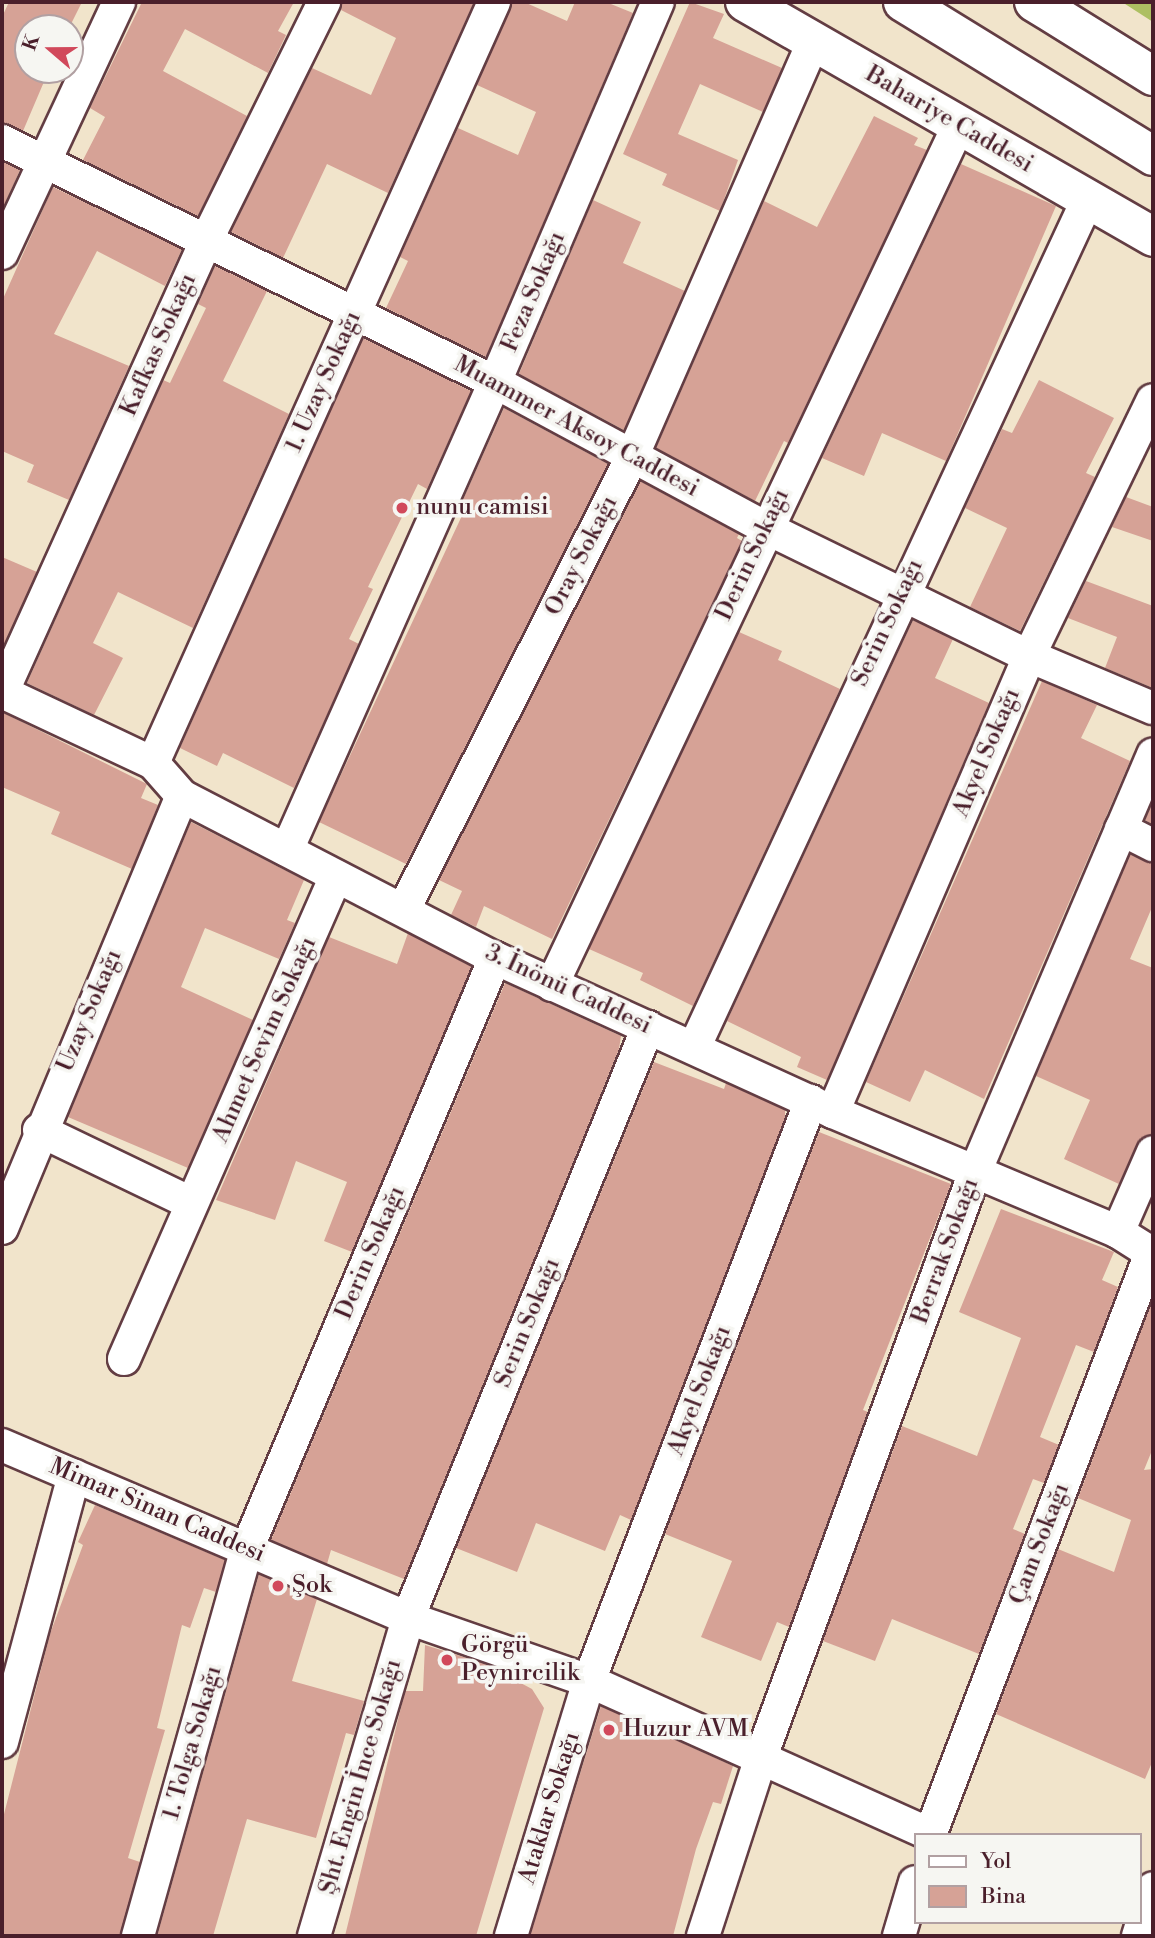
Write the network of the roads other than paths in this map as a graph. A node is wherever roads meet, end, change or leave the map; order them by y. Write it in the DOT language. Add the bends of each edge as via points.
graph roads {
  1 [pos="119,2"];
  2 [pos="324,2"];
  3 [pos="494,2"];
  4 [pos="658,2"];
  5 [pos="745,2"];
  6 [pos="903,2"];
  7 [pos="1034,2"];
  8 [pos="813,43"];
  9 [pos="1153,76"];
  10 [pos="958,127"];
  11 [pos="2,141"];
  12 [pos="1153,156"];
  13 [pos="46,160"];
  14 [pos="1088,199"];
  15 [pos="1153,237"];
  16 [pos="205,243"];
  17 [pos="2,253"];
  18 [pos="356,312"];
  19 [pos="495,382"];
  20 [pos="1153,400"];
  21 [pos="632,457"];
  22 [pos="766,528"];
  23 [pos="901,594"];
  24 [pos="1029,656"];
  25 [pos="2,692"];
  26 [pos="1153,708"];
  27 [pos="1153,754"];
  28 [pos="153,763"];
  29 [pos="182,796"];
  30 [pos="1121,829"];
  31 [pos="1153,845"];
  32 [pos="287,850"];
  33 [pos="336,876"];
  34 [pos="404,909"];
  35 [pos="495,958"];
  36 [pos="552,985"];
  37 [pos="648,1027"];
  38 [pos="694,1048"];
  39 [pos="822,1107"];
  40 [pos="39,1130"];
  41 [pos="1153,1152"];
  42 [pos="975,1172"];
  43 [pos="191,1203"];
  44 [pos="2,1227"];
  45 [pos="1118,1232"];
  46 [pos="1152,1254"];
  47 [pos="124,1359"];
  48 [pos="2,1445"];
  49 [pos="74,1476"];
  50 [pos="247,1549"];
  51 [pos="408,1618"];
  52 [pos="589,1681"];
  53 [pos="2,1742"];
  54 [pos="761,1756"];
  55 [pos="926,1833"];
  56 [pos="931,1833"];
  57 [pos="914,1885"];
  58 [pos="1153,1888"];
  59 [pos="1141,1929"];
  60 [pos="138,1936"];
  61 [pos="314,1936"];
  62 [pos="511,1936"];
  63 [pos="704,1936"];
  64 [pos="899,1936"];
  1 -- 13 [label="street"];
  2 -- 16 [label="street, Kafkas Sokağı"];
  3 -- 18 [label="street, 1. Uzay Sokağı"];
  4 -- 19 [label="street, Feza Sokağı"];
  5 -- 8 [label="main road, Bahariye Caddesi"];
  6 -- 12 [label="main road"];
  7 -- 9 [label="main road"];
  8 -- 10 [label="main road, Bahariye Caddesi"];
  8 -- 21 [label="street, Oray Sokağı"];
  10 -- 14 [label="main road, Bahariye Caddesi"];
  10 -- 22 [label="street, Derin Sokağı"];
  11 -- 13 [label="street, Muammer Aksoy Caddesi"];
  13 -- 16 [label="street, Muammer Aksoy Caddesi"];
  13 -- 17 [label="street"];
  14 -- 15 [label="main road, Bahariye Caddesi"];
  14 -- 23 [label="street, Serin Sokağı"];
  16 -- 18 [label="street, Muammer Aksoy Caddesi"];
  16 -- 25 [label="street, Kafkas Sokağı"];
  18 -- 19 [label="street, Muammer Aksoy Caddesi"];
  18 -- 28 [label="street, 1. Uzay Sokağı"];
  19 -- 21 [label="street, Muammer Aksoy Caddesi"];
  19 -- 32 [label="street, Feza Sokağı"];
  20 -- 24 [label="street, Akyel Sokağı"];
  21 -- 22 [label="street, Muammer Aksoy Caddesi"];
  21 -- 34 [label="street, Oray Sokağı"];
  22 -- 23 [label="street, Muammer Aksoy Caddesi"];
  22 -- 36 [label="street, Derin Sokağı"];
  23 -- 24 [label="street, Muammer Aksoy Caddesi"];
  23 -- 38 [label="street, Serin Sokağı"];
  24 -- 26 [label="street, Muammer Aksoy Caddesi"];
  24 -- 39 [label="street, Akyel Sokağı"];
  25 -- 28 [label="street, 3. İnönü Caddesi"];
  27 -- 30 [label="street, Berrak Sokağı"];
  28 -- 29 [label="street, 3. İnönü Caddesi"];
  29 -- 32 [label="street, 3. İnönü Caddesi"];
  29 -- 40 [label="street, Uzay Sokağı"];
  30 -- 31 [label="street"];
  30 -- 42 [label="street, Berrak Sokağı"];
  32 -- 33 [label="street, 3. İnönü Caddesi"];
  33 -- 34 [label="street, 3. İnönü Caddesi"];
  33 -- 43 [label="street, Ahmet Sevim Sokağı"];
  34 -- 35 [label="street, 3. İnönü Caddesi"];
  35 -- 36 [label="street, 3. İnönü Caddesi"];
  35 -- 50 [label="street, Derin Sokağı"];
  36 -- 37 [label="street, 3. İnönü Caddesi"];
  37 -- 38 [label="street, 3. İnönü Caddesi"];
  37 -- 51 [label="street, Serin Sokağı"];
  38 -- 39 [label="street, 3. İnönü Caddesi"];
  39 -- 42 [label="street, 3. İnönü Caddesi"];
  39 -- 52 [label="street, Akyel Sokağı"];
  40 -- 43 [label="street"];
  40 -- 44 [label="street, Uzay Sokağı"];
  41 -- 45 [label="street"];
  42 -- 45 [label="street, 3. İnönü Caddesi"];
  42 -- 54 [label="street, Berrak Sokağı"];
  43 -- 47 [label="street, Ahmet Sevim Sokağı"];
  45 -- 46 [label="street, 3. İnönü Caddesi"];
  46 -- 56 [label="street, Çam Sokağı"];
  48 -- 49 [label="street, Mimar Sinan Caddesi"];
  49 -- 50 [label="street, Mimar Sinan Caddesi"];
  49 -- 53 [label="street"];
  50 -- 51 [label="street, Mimar Sinan Caddesi"];
  50 -- 60 [label="street, 1. Tolga Sokağı"];
  51 -- 52 [label="street, Mimar Sinan Caddesi"];
  51 -- 61 [label="street, Şht. Engin İnce Sokağı"];
  52 -- 54 [label="street, Mimar Sinan Caddesi"];
  52 -- 62 [label="street, Ataklar Sokağı"];
  54 -- 55 [label="street, Mimar Sinan Caddesi"];
  54 -- 63 [label="street, Berrak Sokağı"];
  57 -- 64 [label="street"];
  58 -- 59 [label="street"];
}
